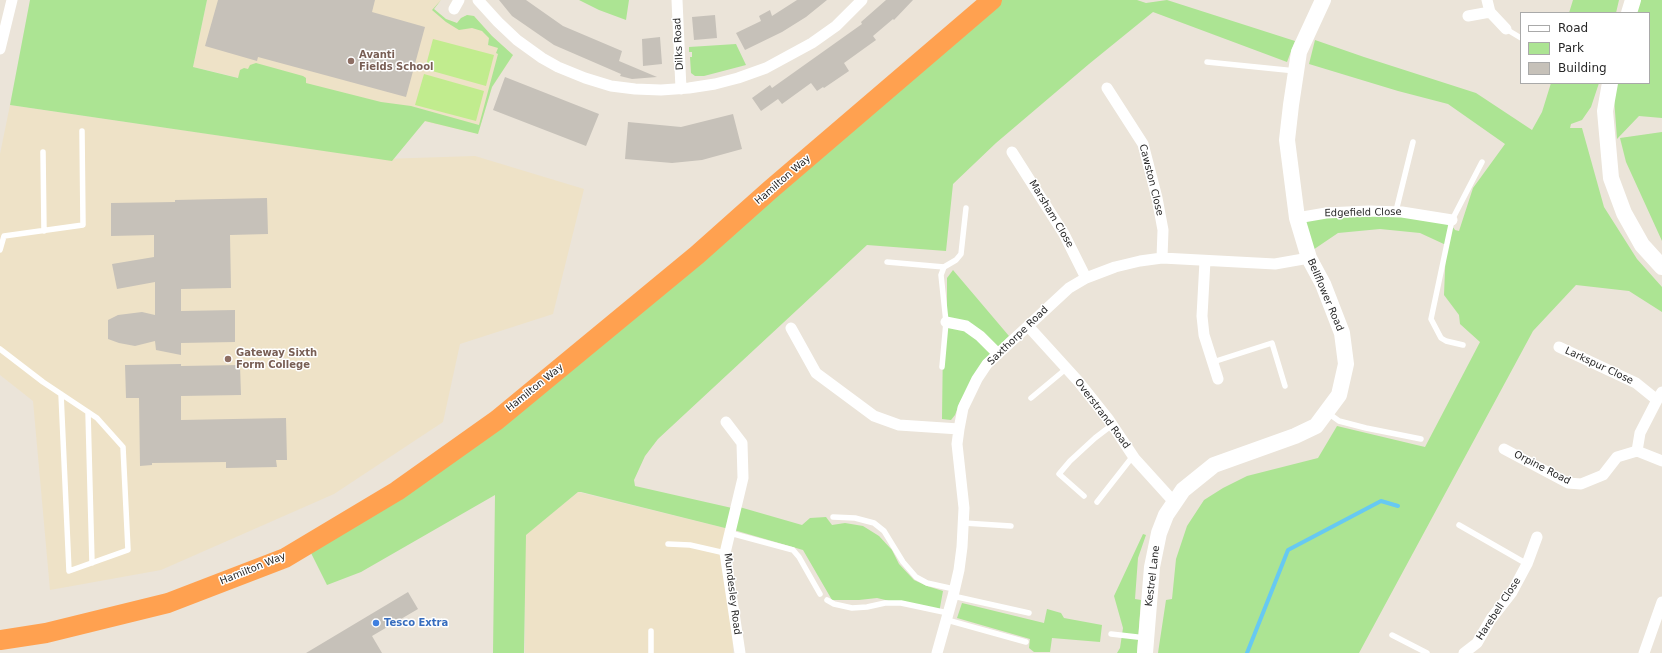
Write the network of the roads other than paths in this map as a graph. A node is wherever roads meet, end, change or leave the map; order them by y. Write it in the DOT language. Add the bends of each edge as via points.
graph roads {
  1 [pos="12,0"];
  2 [pos="478,0"];
  3 [pos="677,0"];
  4 [pos="862,0"];
  5 [pos="992,0"];
  6 [pos="1324,0"];
  7 [pos="1487,0"];
  8 [pos="1633,0"];
  9 [pos="1490,12"];
  10 [pos="1629,12"];
  11 [pos="1468,16"];
  12 [pos="1506,29"];
  13 [pos="1520,37"];
  14 [pos="0,49"];
  15 [pos="1207,62"];
  16 [pos="1296,72"];
  17 [pos="1610,84"];
  18 [pos="1107,88"];
  19 [pos="681,89"];
  20 [pos="82,131"];
  21 [pos="1413,142"];
  22 [pos="43,152"];
  23 [pos="1012,152"];
  24 [pos="1482,162"];
  25 [pos="966,208"];
  26 [pos="1396,211"];
  27 [pos="1297,218"];
  28 [pos="1452,220"];
  29 [pos="44,231"];
  30 [pos="0,250"];
  31 [pos="1162,258"];
  32 [pos="1309,258"];
  33 [pos="1205,261"];
  34 [pos="887,262"];
  35 [pos="944,267"];
  36 [pos="1662,267"];
  37 [pos="1086,278"];
  38 [pos="946,322"];
  39 [pos="1028,326"];
  40 [pos="791,328"];
  41 [pos="1463,345"];
  42 [pos="1559,347"];
  43 [pos="0,349"];
  44 [pos="998,354"];
  45 [pos="1213,362"];
  46 [pos="942,367"];
  47 [pos="1067,368"];
  48 [pos="1218,379"];
  49 [pos="1284,386"];
  50 [pos="61,394"];
  51 [pos="1659,396"];
  52 [pos="1031,398"];
  53 [pos="88,412"];
  54 [pos="1327,412"];
  55 [pos="726,422"];
  56 [pos="1112,425"];
  57 [pos="959,429"];
  58 [pos="1422,439"];
  59 [pos="1504,449"];
  60 [pos="1637,451"];
  61 [pos="1133,456"];
  62 [pos="1662,461"];
  63 [pos="1084,496"];
  64 [pos="1097,502"];
  65 [pos="1174,502"];
  66 [pos="833,517"];
  67 [pos="964,523"];
  68 [pos="1459,525"];
  69 [pos="1011,526"];
  70 [pos="730,534"];
  71 [pos="1537,537"];
  72 [pos="668,544"];
  73 [pos="725,553"];
  74 [pos="92,563"];
  75 [pos="1527,564"];
  76 [pos="953,592"];
  77 [pos="820,594"];
  78 [pos="827,600"];
  79 [pos="1662,602"];
  80 [pos="1029,613"];
  81 [pos="948,616"];
  82 [pos="651,631"];
  83 [pos="1111,634"];
  84 [pos="1392,636"];
  85 [pos="0,640"];
  86 [pos="1026,642"];
  87 [pos="1145,646"];
  88 [pos="651,653"];
  89 [pos="740,653"];
  90 [pos="937,653"];
  91 [pos="1427,653"];
  92 [pos="1464,653"];
  93 [pos="1644,653"];
  1 -- 14 [label="street"];
  2 -- 19 [label="street" via="525,46 566,70 618,87 641,90"];
  3 -- 19 [label="street, Dilks Road"];
  4 -- 19 [label="street" via="836,26 775,64 738,78"];
  5 -- 85 [label="highway, Hamilton Way" via="776,184 697,255 497,420 397,492 285,558 168,603 46,634"];
  6 -- 16 [label="street, Bellflower Road" via="1299,52"];
  7 -- 9 [label="street"];
  8 -- 10 [label="street"];
  9 -- 11 [label="street"];
  9 -- 12 [label="street"];
  12 -- 13 [label="lane"];
  15 -- 16 [label="lane"];
  16 -- 27 [label="street, Bellflower Road" via="1288,140"];
  17 -- 36 [label="street" via="1605,111 1611,178 1624,213 1642,245"];
  18 -- 31 [label="street, Cawston Close" via="1143,144 1163,230"];
  20 -- 29 [label="lane" via="83,225"];
  21 -- 26 [label="lane"];
  22 -- 29 [label="lane"];
  23 -- 37 [label="street, Marsham Close" via="1064,234"];
  24 -- 28 [label="lane"];
  25 -- 35 [label="lane" via="960,254 956,260"];
  26 -- 27 [label="street, Edgefield Close" via="1326,213"];
  26 -- 28 [label="street, Edgefield Close"];
  27 -- 32 [label="street, Bellflower Road"];
  28 -- 41 [label="lane" via="1430,319 1441,338"];
  29 -- 30 [label="lane" via="4,236"];
  31 -- 33 [label="street, Saxthorpe Road"];
  31 -- 37 [label="street, Saxthorpe Road" via="1115,267"];
  32 -- 33 [label="street, Saxthorpe Road" via="1275,264"];
  32 -- 54 [label="street, Bellflower Road" via="1323,284 1342,333 1346,364 1339,395"];
  33 -- 45 [label="street" via="1202,316 1204,334"];
  34 -- 35 [label="lane"];
  35 -- 38 [label="lane" via="941,275"];
  37 -- 39 [label="street, Saxthorpe Road" via="1070,288"];
  38 -- 44 [label="street" via="966,326"];
  38 -- 46 [label="lane"];
  39 -- 44 [label="street, Saxthorpe Road"];
  39 -- 47 [label="street, Overstrand Road"];
  40 -- 57 [label="street" via="816,372 874,416 899,425"];
  42 -- 51 [label="street, Larkspur Close" via="1636,382"];
  43 -- 50 [label="lane"];
  44 -- 57 [label="street, Saxthorpe Road" via="977,379 963,408"];
  45 -- 48 [label="street"];
  45 -- 49 [label="lane" via="1272,343"];
  47 -- 52 [label="lane"];
  47 -- 56 [label="street, Overstrand Road"];
  50 -- 53 [label="lane"];
  50 -- 74 [label="lane" via="69,572"];
  51 -- 60 [label="street, Larkspur Close" via="1640,433"];
  53 -- 74 [label="lane"];
  53 -- 74 [label="lane" via="97,418 123,447 128,550"];
  54 -- 58 [label="lane" via="1339,421"];
  54 -- 65 [label="street, Bellflower Road" via="1316,426 1295,436 1214,465 1183,490"];
  55 -- 70 [label="street, Mundesley Road" via="742,443 743,478"];
  56 -- 61 [label="street, Overstrand Road"];
  56 -- 63 [label="lane" via="1070,461 1060,474"];
  57 -- 67 [label="street, Saxthorpe Road" via="957,444"];
  59 -- 60 [label="street, Orpine Road" via="1568,484 1581,484 1603,475 1617,457"];
  60 -- 62 [label="street"];
  61 -- 64 [label="lane"];
  61 -- 65 [label="street, Overstrand Road"];
  65 -- 87 [label="street, Kestrel Lane" via="1159,533 1152,567"];
  66 -- 76 [label="lane" via="855,518 874,523 884,531 903,562 916,577"];
  67 -- 69 [label="lane"];
  67 -- 76 [label="street, Saxthorpe Road"];
  68 -- 75 [label="lane"];
  70 -- 73 [label="street, Mundesley Road"];
  70 -- 77 [label="lane" via="793,550"];
  71 -- 75 [label="street, Harebell Close"];
  72 -- 73 [label="lane" via="690,545"];
  73 -- 89 [label="street, Mundesley Road"];
  75 -- 92 [label="street, Harebell Close" via="1512,592 1491,619 1477,643"];
  76 -- 80 [label="lane"];
  76 -- 81 [label="street, Saxthorpe Road"];
  78 -- 81 [label="lane" via="852,608 901,603"];
  79 -- 93 [label="street"];
  81 -- 86 [label="lane"];
  81 -- 90 [label="street, Saxthorpe Road"];
  82 -- 88 [label="lane"];
  83 -- 87 [label="lane"];
  84 -- 91 [label="lane"];
}
